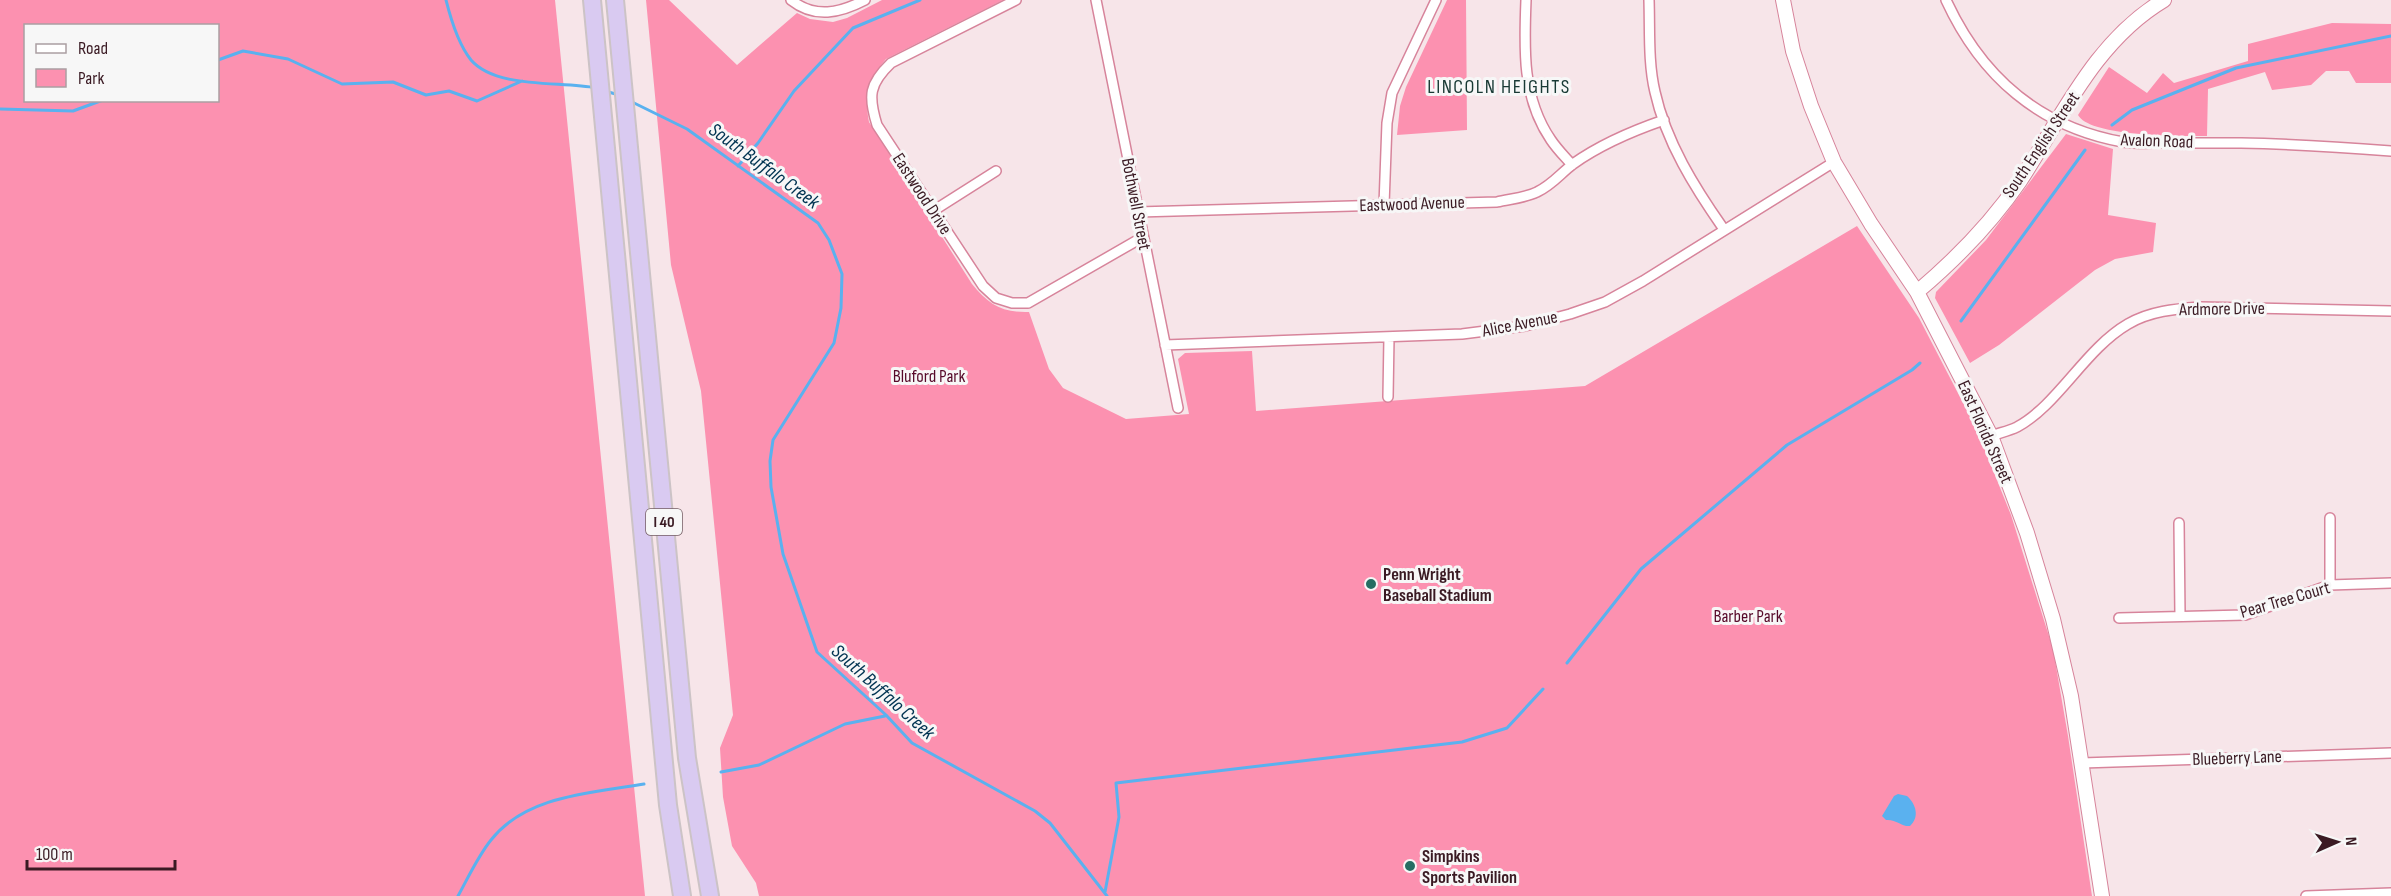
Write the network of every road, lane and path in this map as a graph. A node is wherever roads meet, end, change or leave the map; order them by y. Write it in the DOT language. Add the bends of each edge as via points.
graph roads {
  1 [pos="592,0"];
  2 [pos="615,0"];
  3 [pos="791,0"];
  4 [pos="865,0"];
  5 [pos="1016,0"];
  6 [pos="1096,0"];
  7 [pos="1436,0"];
  8 [pos="1526,0"];
  9 [pos="1649,0"];
  10 [pos="1783,0"];
  11 [pos="1946,0"];
  12 [pos="2164,0"];
  13 [pos="2056,119"];
  14 [pos="1664,120"];
  15 [pos="2391,151"];
  16 [pos="1834,162"];
  17 [pos="1572,165"];
  18 [pos="996,171"];
  19 [pos="1384,205"];
  20 [pos="933,211"];
  21 [pos="1138,212"];
  22 [pos="1724,228"];
  23 [pos="1143,237"];
  24 [pos="1917,292"];
  25 [pos="2391,311"];
  26 [pos="1389,337"];
  27 [pos="1164,345"];
  28 [pos="1388,397"];
  29 [pos="1178,408"];
  30 [pos="1991,436"];
  31 [pos="2330,518"];
  32 [pos="2179,523"];
  33 [pos="2391,583"];
  34 [pos="2330,585"];
  35 [pos="2180,616"];
  36 [pos="2119,618"];
  37 [pos="2391,753"];
  38 [pos="2082,763"];
  39 [pos="2391,893"];
  40 [pos="682,896"];
  41 [pos="710,896"];
  42 [pos="2102,896"];
  43 [pos="2306,896"];
  1 -- 40 [label="highway, I 40" via="668,805"];
  2 -- 41 [label="highway, I 40" via="687,758"];
  3 -- 4 [label="street" via="802,8 822,13 845,10"];
  5 -- 20 [label="street, Eastwood Drive" via="891,63 874,83 872,107 877,124"];
  6 -- 21 [label="street, Bothwell Street"];
  7 -- 19 [label="street" via="1392,93"];
  8 -- 17 [label="street" via="1527,85 1551,140"];
  9 -- 14 [label="street" via="1650,57"];
  10 -- 16 [label="main road, East Florida Street" via="1810,106"];
  11 -- 13 [label="street, Avalon Road" via="1979,58 2005,87"];
  12 -- 13 [label="main road, South English Street" via="2111,42"];
  13 -- 15 [label="street, Avalon Road" via="2082,133 2125,142 2282,144"];
  13 -- 24 [label="main road, South English Street" via="1999,208 1942,271"];
  14 -- 17 [label="street, Eastwood Avenue" via="1628,132"];
  14 -- 22 [label="street" via="1683,163"];
  16 -- 22 [label="street, Alice Avenue"];
  16 -- 24 [label="main road, East Florida Street"];
  17 -- 19 [label="street, Eastwood Avenue" via="1555,182 1535,193 1497,202"];
  18 -- 20 [label="street"];
  19 -- 21 [label="street, Eastwood Avenue"];
  20 -- 23 [label="street, Eastwood Drive" via="983,286 996,298 1012,303 1028,303"];
  21 -- 23 [label="street, Bothwell Street"];
  22 -- 26 [label="street, Alice Avenue" via="1605,302 1570,314 1526,326 1472,333"];
  23 -- 27 [label="street, Bothwell Street"];
  24 -- 30 [label="main road, East Florida Street"];
  25 -- 30 [label="street, Ardmore Drive" via="2200,307 2152,314 2111,335 2037,412 2017,427"];
  26 -- 27 [label="street, Alice Avenue"];
  26 -- 28 [label="street"];
  27 -- 29 [label="street, Bothwell Street"];
  30 -- 38 [label="main road, East Florida Street" via="2027,532 2053,619"];
  31 -- 34 [label="street"];
  32 -- 35 [label="street"];
  33 -- 34 [label="street, Pear Tree Court"];
  34 -- 35 [label="street, Pear Tree Court" via="2245,615"];
  35 -- 36 [label="street, Pear Tree Court"];
  37 -- 38 [label="street, Blueberry Lane"];
  38 -- 42 [label="main road, East Florida Street"];
  39 -- 43 [label="street"];
}
